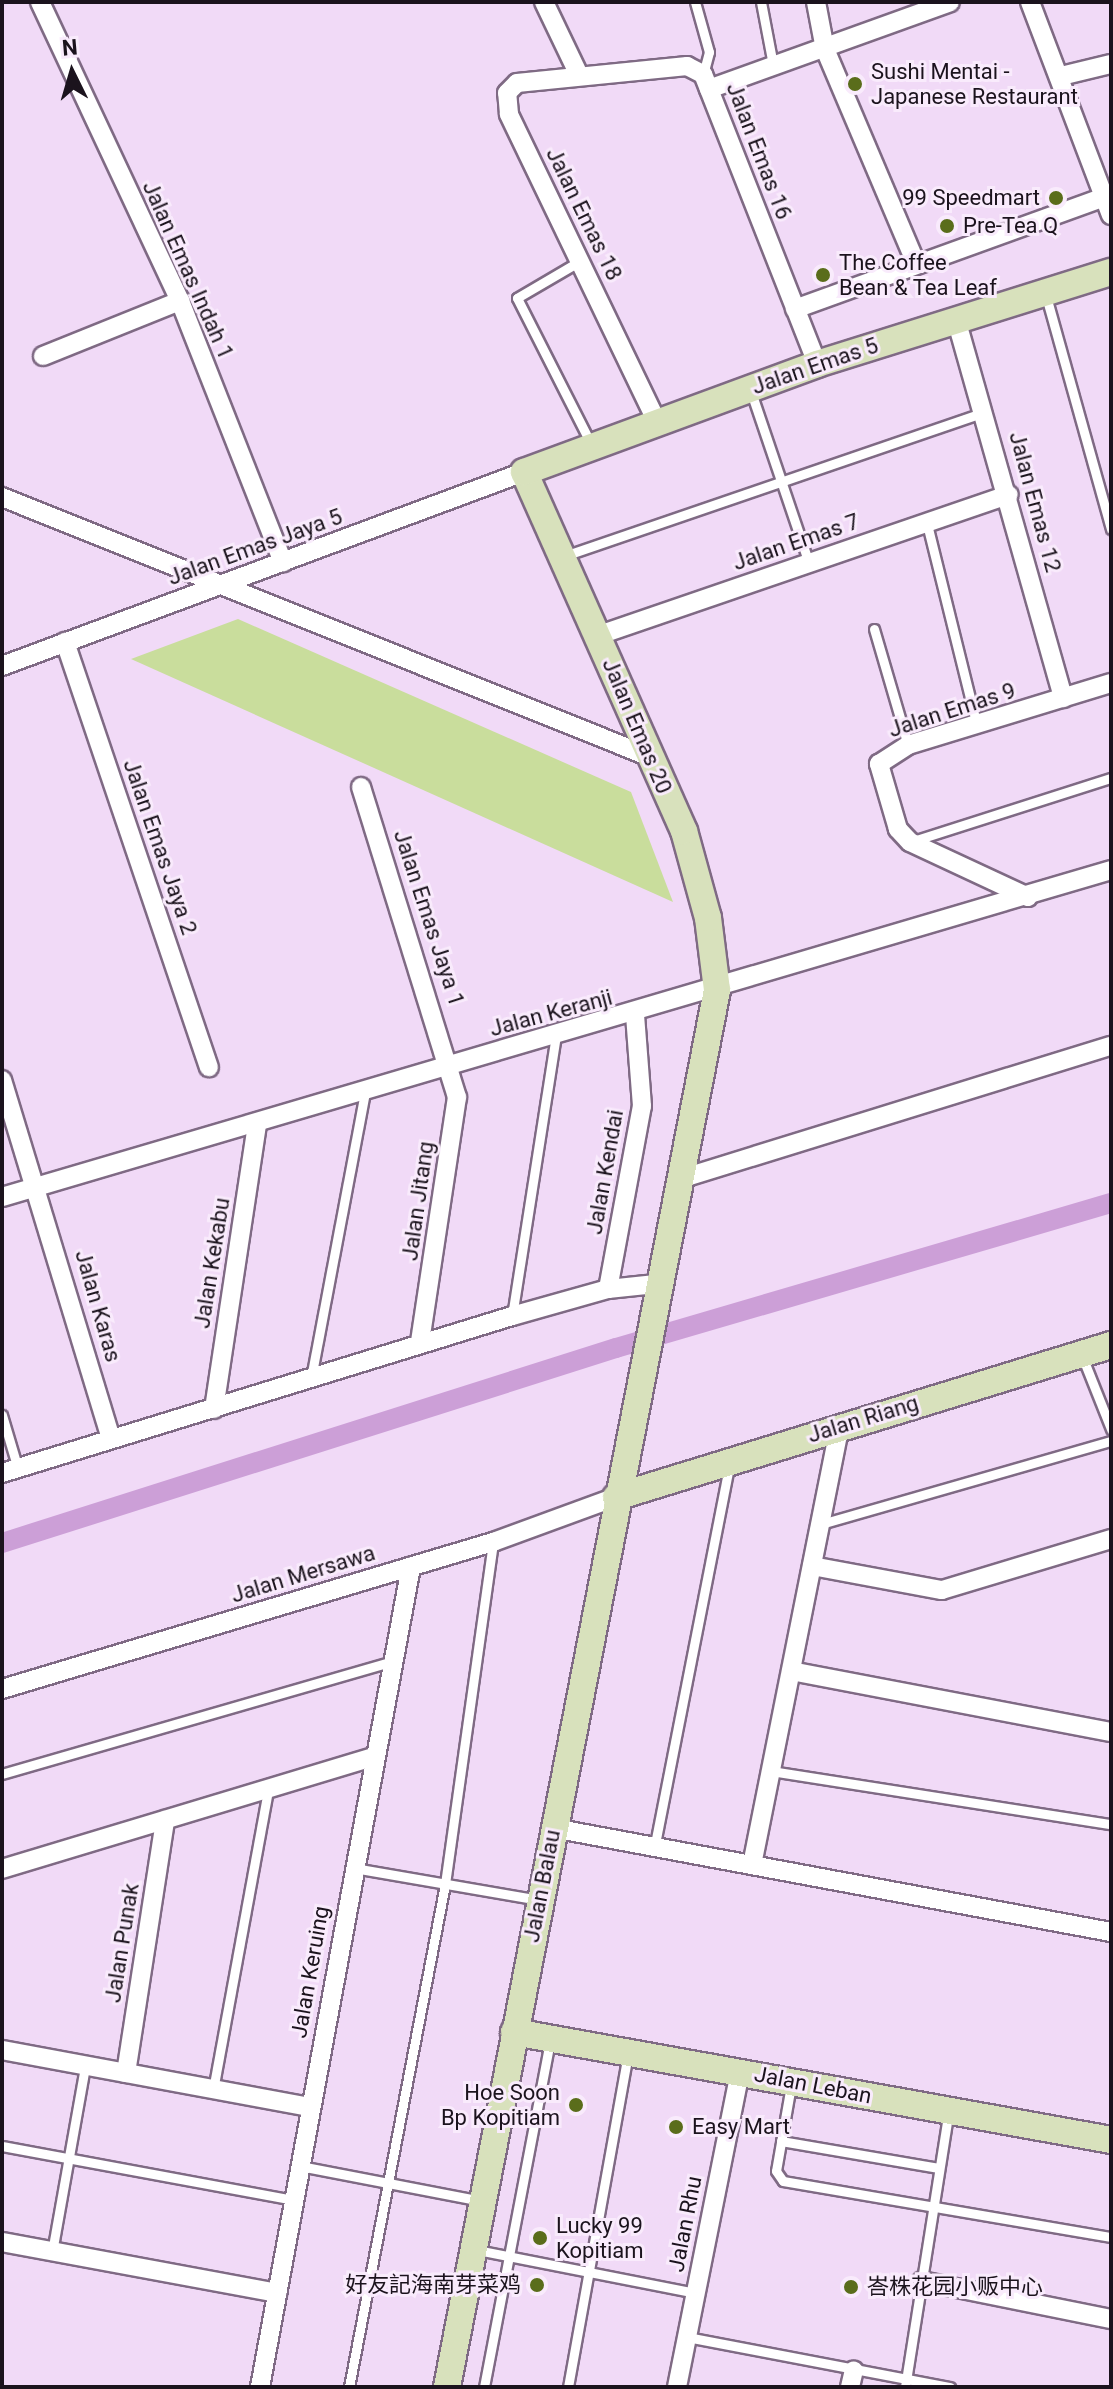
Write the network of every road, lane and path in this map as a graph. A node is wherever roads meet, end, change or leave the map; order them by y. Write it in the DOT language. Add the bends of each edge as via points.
graph roads {
  1 [pos="40,2"];
  2 [pos="544,2"];
  3 [pos="695,2"];
  4 [pos="761,2"];
  5 [pos="816,2"];
  6 [pos="950,2"];
  7 [pos="1030,2"];
  8 [pos="825,49"];
  9 [pos="1111,64"];
  10 [pos="773,65"];
  11 [pos="578,73"];
  12 [pos="1061,76"];
  13 [pos="706,82"];
  14 [pos="1104,197"];
  15 [pos="1111,215"];
  16 [pos="580,261"];
  17 [pos="916,263"];
  18 [pos="1111,272"];
  19 [pos="1045,293"];
  20 [pos="180,301"];
  21 [pos="795,309"];
  22 [pos="956,319"];
  23 [pos="43,356"];
  24 [pos="817,364"];
  25 [pos="750,388"];
  26 [pos="986,411"];
  27 [pos="657,422"];
  28 [pos="592,446"];
  29 [pos="524,472"];
  30 [pos="786,478"];
  31 [pos="1009,495"];
  32 [pos="2,497"];
  33 [pos="926,520"];
  34 [pos="1111,529"];
  35 [pos="564,556"];
  36 [pos="283,562"];
  37 [pos="809,563"];
  38 [pos="229,582"];
  39 [pos="874,629"];
  40 [pos="599,635"];
  41 [pos="65,642"];
  42 [pos="2,666"];
  43 [pos="1111,683"];
  44 [pos="1063,698"];
  45 [pos="977,726"];
  46 [pos="908,745"];
  47 [pos="648,756"];
  48 [pos="1111,778"];
  49 [pos="361,787"];
  50 [pos="910,842"];
  51 [pos="1111,870"];
  52 [pos="1028,897"];
  53 [pos="717,990"];
  54 [pos="635,1014"];
  55 [pos="556,1036"];
  56 [pos="1111,1046"];
  57 [pos="452,1065"];
  58 [pos="209,1067"];
  59 [pos="2,1080"];
  60 [pos="365,1091"];
  61 [pos="257,1124"];
  62 [pos="677,1180"];
  63 [pos="40,1186"];
  64 [pos="2,1197"];
  65 [pos="656,1284"];
  66 [pos="608,1289"];
  67 [pos="512,1316"];
  68 [pos="420,1343"];
  69 [pos="1111,1345"];
  70 [pos="1081,1353"];
  71 [pos="311,1380"];
  72 [pos="214,1409"];
  73 [pos="2,1415"];
  74 [pos="840,1425"];
  75 [pos="1111,1429"];
  76 [pos="111,1438"];
  77 [pos="1111,1441"];
  78 [pos="730,1460"];
  79 [pos="10,1471"];
  80 [pos="616,1497"];
  81 [pos="821,1524"];
  82 [pos="1111,1539"];
  83 [pos="493,1542"];
  84 [pos="812,1566"];
  85 [pos="411,1567"];
  86 [pos="391,1662"];
  87 [pos="791,1671"];
  88 [pos="2,1689"];
  89 [pos="1111,1732"];
  90 [pos="374,1757"];
  91 [pos="771,1771"];
  92 [pos="2,1774"];
  93 [pos="268,1789"];
  94 [pos="165,1820"];
  95 [pos="1111,1824"];
  96 [pos="553,1828"];
  97 [pos="654,1849"];
  98 [pos="752,1865"];
  99 [pos="354,1868"];
  100 [pos="2,1869"];
  101 [pos="445,1884"];
  102 [pos="540,1901"];
  103 [pos="1111,1932"];
  104 [pos="514,2032"];
  105 [pos="551,2035"];
  106 [pos="2,2050"];
  107 [pos="628,2051"];
  108 [pos="85,2066"];
  109 [pos="740,2071"];
  110 [pos="126,2073"];
  111 [pos="791,2082"];
  112 [pos="213,2090"];
  113 [pos="311,2107"];
  114 [pos="949,2111"];
  115 [pos="1111,2140"];
  116 [pos="781,2141"];
  117 [pos="2,2146"];
  118 [pos="68,2159"];
  119 [pos="300,2166"];
  120 [pos="939,2168"];
  121 [pos="387,2184"];
  122 [pos="293,2200"];
  123 [pos="483,2201"];
  124 [pos="936,2203"];
  125 [pos="1111,2237"];
  126 [pos="2,2242"];
  127 [pos="473,2249"];
  128 [pos="51,2252"];
  129 [pos="509,2256"];
  130 [pos="589,2272"];
  131 [pos="922,2281"];
  132 [pos="277,2293"];
  133 [pos="696,2293"];
  134 [pos="1111,2319"];
  135 [pos="687,2337"];
  136 [pos="852,2378"];
  137 [pos="906,2383"];
  138 [pos="260,2387"];
  139 [pos="349,2387"];
  140 [pos="447,2387"];
  141 [pos="484,2387"];
  142 [pos="568,2387"];
  143 [pos="677,2387"];
  144 [pos="950,2387"];
  1 -- 20 [label="street, Jalan Emas Indah 1"];
  2 -- 11 [label="street"];
  3 -- 13 [label="lane" via="709,52"];
  4 -- 10 [label="lane"];
  5 -- 8 [label="street"];
  6 -- 8 [label="street"];
  7 -- 12 [label="street"];
  8 -- 10 [label="street"];
  8 -- 17 [label="street"];
  9 -- 12 [label="street"];
  10 -- 13 [label="street"];
  11 -- 13 [label="street, Jalan Emas 16" via="687,66"];
  11 -- 16 [label="street, Jalan Emas 18" via="517,83 506,104"];
  12 -- 14 [label="street"];
  13 -- 21 [label="street, Jalan Emas 16"];
  14 -- 15 [label="street"];
  14 -- 17 [label="street"];
  16 -- 27 [label="street, Jalan Emas 18"];
  16 -- 28 [label="lane" via="517,298"];
  17 -- 21 [label="street"];
  18 -- 19 [label="street, Jalan Emas 5"];
  19 -- 22 [label="street, Jalan Emas 5"];
  19 -- 34 [label="lane"];
  20 -- 23 [label="street"];
  20 -- 36 [label="street, Jalan Emas Indah 1"];
  21 -- 24 [label="street, Jalan Emas 16"];
  22 -- 24 [label="street, Jalan Emas 5"];
  22 -- 26 [label="street, Jalan Emas 12"];
  24 -- 25 [label="street, Jalan Emas 5"];
  25 -- 27 [label="street, Jalan Emas 5"];
  25 -- 30 [label="lane"];
  26 -- 30 [label="lane"];
  26 -- 31 [label="street, Jalan Emas 12"];
  27 -- 28 [label="street, Jalan Emas 5"];
  28 -- 29 [label="street, Jalan Emas 5"];
  29 -- 35 [label="street, Jalan Emas 20"];
  29 -- 36 [label="street, Jalan Emas Jaya 5"];
  30 -- 35 [label="lane"];
  30 -- 37 [label="lane"];
  31 -- 33 [label="street, Jalan Emas 7"];
  31 -- 44 [label="street, Jalan Emas 12"];
  32 -- 38 [label="street"];
  33 -- 37 [label="street, Jalan Emas 7"];
  33 -- 45 [label="lane"];
  35 -- 40 [label="street, Jalan Emas 20"];
  36 -- 38 [label="street, Jalan Emas Jaya 5"];
  37 -- 40 [label="street, Jalan Emas 7"];
  38 -- 41 [label="street, Jalan Emas Jaya 5"];
  38 -- 47 [label="street"];
  39 -- 46 [label="lane"];
  40 -- 47 [label="street, Jalan Emas 20"];
  41 -- 42 [label="street, Jalan Emas Jaya 5"];
  41 -- 58 [label="street, Jalan Emas Jaya 2"];
  43 -- 44 [label="street, Jalan Emas 9"];
  44 -- 45 [label="street, Jalan Emas 9"];
  45 -- 46 [label="street, Jalan Emas 9"];
  46 -- 50 [label="street, Jalan Emas 9" via="884,759 878,772 898,829"];
  47 -- 53 [label="street, Jalan Emas 20" via="697,875"];
  48 -- 50 [label="lane"];
  49 -- 57 [label="street, Jalan Emas Jaya 1"];
  50 -- 52 [label="street"];
  51 -- 52 [label="street, Jalan Keranji"];
  52 -- 53 [label="street, Jalan Keranji"];
  53 -- 54 [label="street, Jalan Keranji"];
  53 -- 62 [label="street, Jalan Balau"];
  54 -- 55 [label="street, Jalan Keranji"];
  54 -- 66 [label="street, Jalan Kendai" via="642,1106"];
  55 -- 57 [label="street, Jalan Keranji"];
  55 -- 67 [label="lane"];
  56 -- 62 [label="street"];
  57 -- 60 [label="street, Jalan Keranji"];
  57 -- 68 [label="street, Jalan Jitang" via="457,1097"];
  59 -- 63 [label="street, Jalan Karas"];
  60 -- 61 [label="street, Jalan Keranji"];
  60 -- 71 [label="lane"];
  61 -- 63 [label="street, Jalan Keranji"];
  61 -- 72 [label="street, Jalan Kekabu"];
  62 -- 65 [label="street, Jalan Balau"];
  63 -- 64 [label="street, Jalan Keranji"];
  63 -- 76 [label="street, Jalan Karas"];
  65 -- 66 [label="street"];
  65 -- 80 [label="street, Jalan Balau"];
  66 -- 67 [label="street"];
  67 -- 68 [label="street"];
  68 -- 71 [label="street"];
  69 -- 70 [label="street, Jalan Riang"];
  70 -- 74 [label="street, Jalan Riang"];
  70 -- 75 [label="lane"];
  71 -- 72 [label="street"];
  72 -- 76 [label="street"];
  73 -- 79 [label="lane"];
  74 -- 78 [label="street, Jalan Riang"];
  74 -- 81 [label="street"];
  76 -- 79 [label="street"];
  77 -- 81 [label="lane"];
  78 -- 80 [label="street, Jalan Riang"];
  78 -- 97 [label="lane"];
  80 -- 83 [label="street, Jalan Mersawa"];
  80 -- 96 [label="street, Jalan Balau"];
  81 -- 84 [label="street"];
  82 -- 84 [label="street" via="942,1590"];
  83 -- 85 [label="street, Jalan Mersawa"];
  83 -- 101 [label="lane"];
  84 -- 87 [label="street"];
  85 -- 86 [label="street, Jalan Keruing"];
  85 -- 88 [label="street, Jalan Mersawa"];
  86 -- 90 [label="street, Jalan Keruing"];
  86 -- 92 [label="lane"];
  87 -- 89 [label="street"];
  87 -- 91 [label="street"];
  90 -- 93 [label="street"];
  90 -- 99 [label="street, Jalan Keruing"];
  91 -- 95 [label="lane"];
  91 -- 98 [label="street"];
  93 -- 94 [label="street"];
  93 -- 112 [label="lane"];
  94 -- 100 [label="street"];
  94 -- 110 [label="street, Jalan Punak"];
  96 -- 97 [label="street"];
  96 -- 102 [label="street, Jalan Balau"];
  97 -- 98 [label="street"];
  98 -- 103 [label="street"];
  99 -- 101 [label="lane"];
  99 -- 113 [label="street, Jalan Keruing"];
  101 -- 102 [label="lane"];
  101 -- 121 [label="lane"];
  102 -- 104 [label="street, Jalan Balau"];
  104 -- 105 [label="street, Jalan Leban"];
  104 -- 123 [label="street, Jalan Balau"];
  105 -- 107 [label="street, Jalan Leban"];
  105 -- 129 [label="lane"];
  106 -- 108 [label="street"];
  107 -- 109 [label="street, Jalan Leban"];
  107 -- 130 [label="lane"];
  108 -- 110 [label="street"];
  108 -- 118 [label="lane"];
  109 -- 111 [label="street, Jalan Leban"];
  109 -- 133 [label="street, Jalan Rhu"];
  110 -- 112 [label="street"];
  111 -- 114 [label="street, Jalan Leban"];
  111 -- 116 [label="lane"];
  112 -- 113 [label="street"];
  113 -- 119 [label="street, Jalan Keruing"];
  114 -- 115 [label="street, Jalan Leban"];
  114 -- 120 [label="lane"];
  116 -- 120 [label="lane"];
  116 -- 124 [label="lane" via="776,2171 783,2181"];
  117 -- 118 [label="lane"];
  118 -- 122 [label="lane"];
  118 -- 128 [label="lane"];
  119 -- 121 [label="lane"];
  119 -- 122 [label="street, Jalan Keruing"];
  120 -- 124 [label="lane"];
  121 -- 123 [label="lane"];
  121 -- 139 [label="lane"];
  122 -- 132 [label="street, Jalan Keruing"];
  123 -- 127 [label="street, Jalan Balau"];
  124 -- 125 [label="lane"];
  124 -- 131 [label="lane"];
  126 -- 128 [label="street"];
  127 -- 129 [label="lane"];
  127 -- 140 [label="street, Jalan Balau"];
  128 -- 132 [label="street"];
  129 -- 130 [label="lane"];
  129 -- 141 [label="lane"];
  130 -- 133 [label="lane"];
  130 -- 142 [label="lane"];
  131 -- 134 [label="street"];
  131 -- 137 [label="lane"];
  132 -- 138 [label="street, Jalan Keruing"];
  133 -- 135 [label="street, Jalan Rhu"];
  135 -- 136 [label="lane"];
  135 -- 143 [label="street, Jalan Rhu"];
  136 -- 137 [label="lane"];
  137 -- 144 [label="lane"];
}
